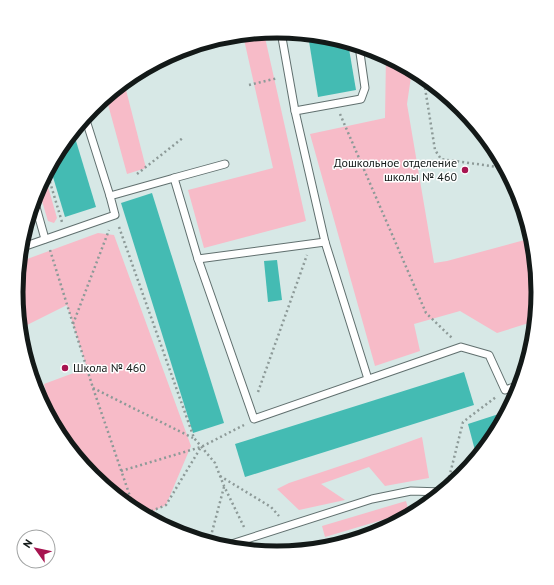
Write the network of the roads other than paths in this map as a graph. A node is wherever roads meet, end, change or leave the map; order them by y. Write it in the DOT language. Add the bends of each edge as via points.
graph roads {
  1 [pos="282,38"];
  2 [pos="360,52"];
  3 [pos="295,111"];
  4 [pos="87,124"];
  5 [pos="225,164"];
  6 [pos="174,178"];
  7 [pos="110,196"];
  8 [pos="37,209"];
  9 [pos="45,239"];
  10 [pos="325,242"];
  11 [pos="28,245"];
  12 [pos="198,259"];
  13 [pos="368,379"];
  14 [pos="513,387"];
  15 [pos="434,492"];
  16 [pos="236,543"];
  1 -- 3 [label="lane"];
  2 -- 3 [label="lane" via="365,88 361,99"];
  3 -- 10 [label="lane"];
  4 -- 7 [label="lane"];
  5 -- 6 [label="lane"];
  6 -- 7 [label="lane"];
  6 -- 12 [label="lane"];
  7 -- 9 [label="lane" via="115,215"];
  8 -- 9 [label="lane"];
  9 -- 11 [label="lane"];
  10 -- 12 [label="lane"];
  10 -- 13 [label="lane"];
  12 -- 13 [label="lane" via="254,419"];
  13 -- 14 [label="lane" via="461,347 488,355 505,390"];
  15 -- 16 [label="lane" via="411,491 372,499"];
}
